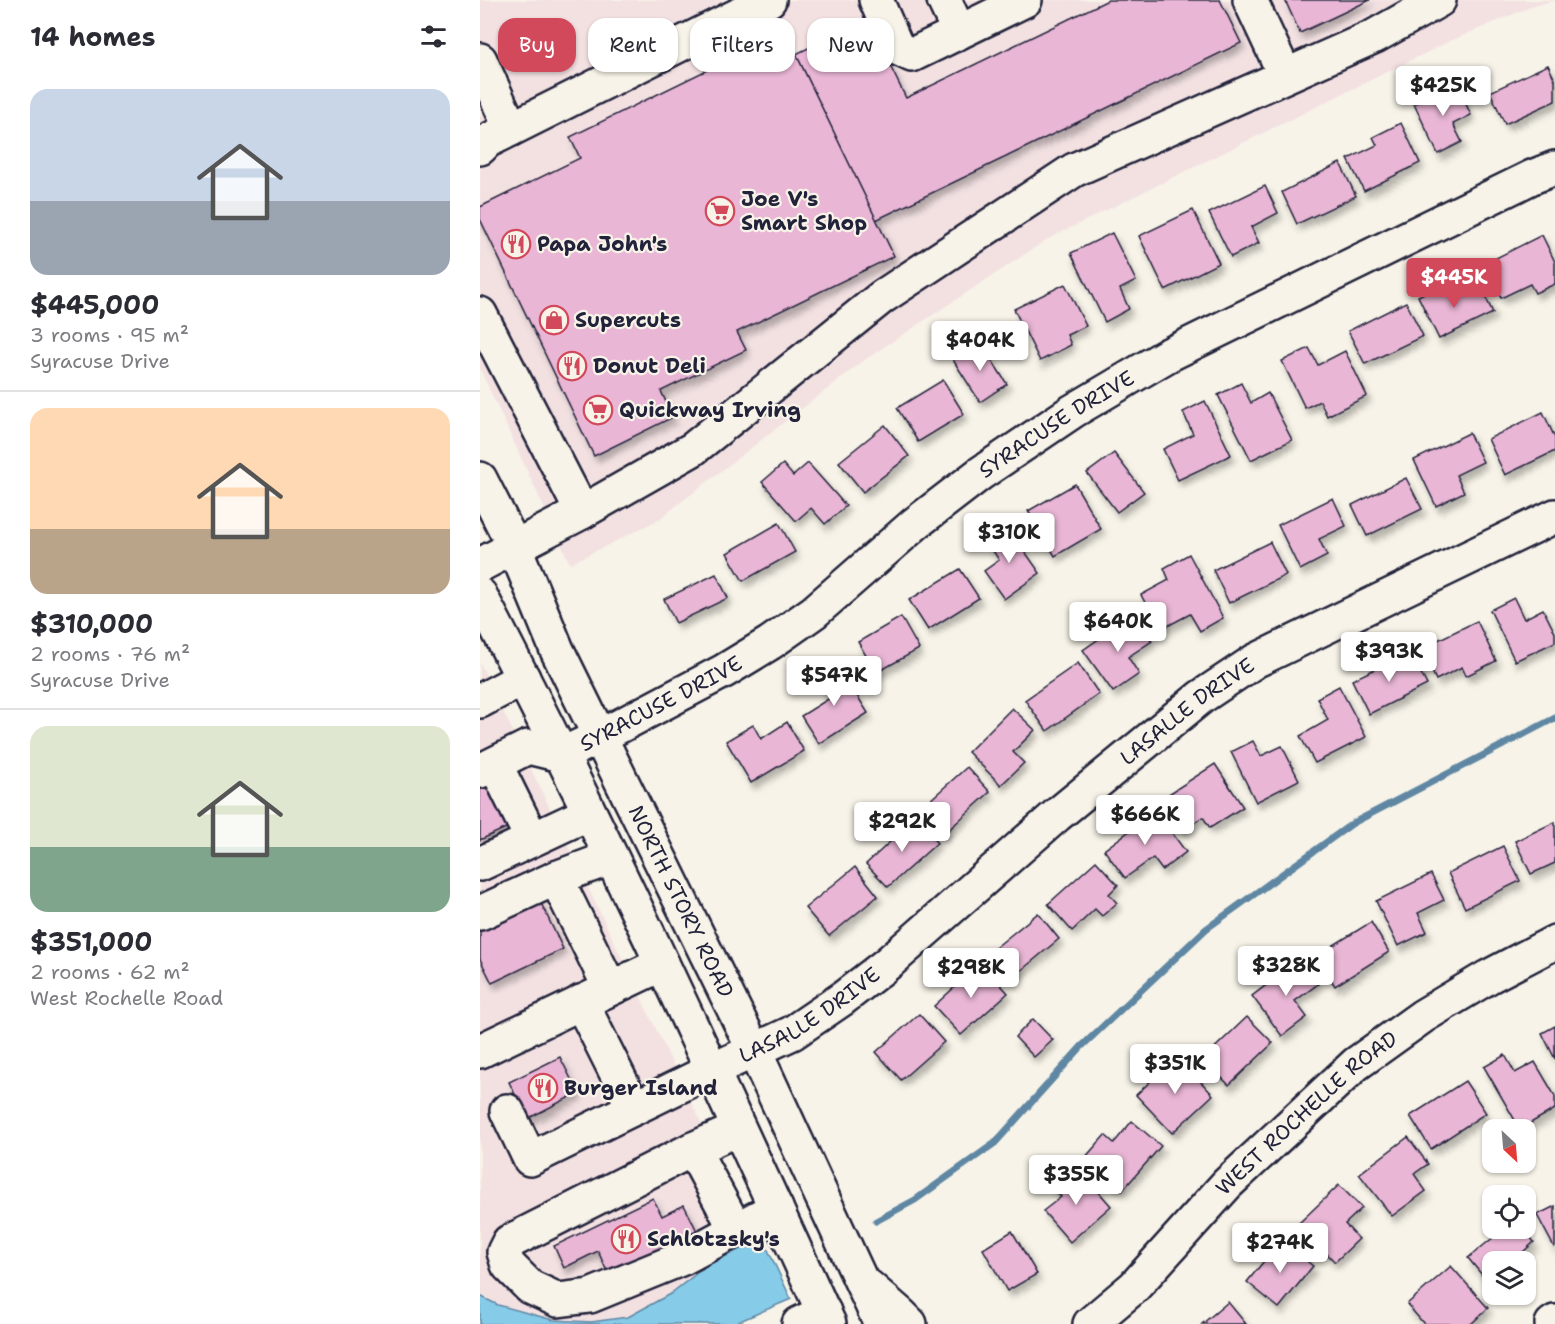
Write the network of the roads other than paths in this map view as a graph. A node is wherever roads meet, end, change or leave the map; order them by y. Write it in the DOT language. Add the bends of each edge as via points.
graph roads {
  1 [pos="876,0"];
  2 [pos="944,0"];
  3 [pos="1250,0"];
  4 [pos="1017,2"];
  5 [pos="1426,3"];
  6 [pos="752,4"];
  7 [pos="959,32"];
  8 [pos="481,66"];
  9 [pos="1285,75"];
  10 [pos="489,140"];
  11 [pos="1555,168"];
  12 [pos="480,314"];
  13 [pos="480,479"];
  14 [pos="582,512"];
  15 [pos="1555,516"];
  16 [pos="515,548"];
  17 [pos="480,566"];
  18 [pos="480,596"];
  19 [pos="523,678"];
  20 [pos="480,701"];
  21 [pos="599,737"];
  22 [pos="561,755"];
  23 [pos="487,768"];
  24 [pos="589,813"];
  25 [pos="532,839"];
  26 [pos="610,858"];
  27 [pos="480,863"];
  28 [pos="556,878"];
  29 [pos="480,914"];
  30 [pos="1555,942"];
  31 [pos="662,964"];
  32 [pos="610,988"];
  33 [pos="581,1002"];
  34 [pos="754,1050"];
  35 [pos="480,1051"];
  36 [pos="712,1070"];
  37 [pos="634,1108"];
  38 [pos="507,1111"];
  39 [pos="738,1129"];
  40 [pos="693,1149"];
  41 [pos="776,1208"];
  42 [pos="736,1230"];
  43 [pos="861,1280"];
  44 [pos="817,1320"];
  45 [pos="881,1324"];
  46 [pos="910,1324"];
  47 [pos="1090,1324"];
  1 -- 7 [label="street" via="897,48 912,55"];
  2 -- 7 [label="street"];
  3 -- 9 [label="street"];
  4 -- 7 [label="street"];
  5 -- 9 [label="street" via="1375,36"];
  6 -- 10 [label="street"];
  8 -- 10 [label="street"];
  9 -- 14 [label="street" via="1074,170 882,297 693,449"];
  11 -- 21 [label="street, SYRACUSE DRIVE" via="1168,355 1073,411 981,473 916,523 814,612 770,643"];
  12 -- 14 [label="street"];
  13 -- 16 [label="street, NORTH STORY ROAD"];
  14 -- 16 [label="street"];
  15 -- 34 [label="street, LASALLE DRIVE" via="1255,661 1210,691 1057,815 887,964 792,1033"];
  16 -- 17 [label="street"];
  16 -- 21 [label="street, NORTH STORY ROAD" via="557,650"];
  18 -- 19 [label="street, NORTH STORY ROAD"];
  19 -- 20 [label="street"];
  19 -- 22 [label="street, NORTH STORY ROAD"];
  21 -- 22 [label="street, SYRACUSE DRIVE"];
  21 -- 34 [label="street, NORTH STORY ROAD"];
  22 -- 23 [label="street" via="528,747"];
  22 -- 24 [label="street, NORTH STORY ROAD"];
  23 -- 25 [label="street"];
  24 -- 25 [label="street"];
  24 -- 26 [label="street, NORTH STORY ROAD"];
  25 -- 27 [label="street"];
  26 -- 28 [label="street"];
  26 -- 31 [label="street, NORTH STORY ROAD"];
  28 -- 29 [label="street"];
  28 -- 32 [label="street"];
  30 -- 47 [label="street, WEST ROCHELLE ROAD" via="1423,1016 1356,1064 1227,1184 1134,1287"];
  31 -- 32 [label="street"];
  31 -- 36 [label="street, NORTH STORY ROAD"];
  32 -- 33 [label="street"];
  33 -- 35 [label="street"];
  33 -- 37 [label="street"];
  34 -- 36 [label="street, LASALLE DRIVE"];
  34 -- 43 [label="street, NORTH STORY ROAD"];
  36 -- 37 [label="street, LASALLE DRIVE"];
  36 -- 39 [label="street, NORTH STORY ROAD"];
  37 -- 38 [label="street, LASALLE DRIVE" via="530,1159"];
  39 -- 40 [label="street"];
  39 -- 41 [label="street, NORTH STORY ROAD"];
  40 -- 42 [label="street"];
  40 -- 42 [label="street" via="510,1242 504,1252 508,1265 530,1287 558,1300 590,1296 683,1258"];
  41 -- 42 [label="street"];
  41 -- 44 [label="street, NORTH STORY ROAD"];
  43 -- 45 [label="street, NORTH STORY ROAD"];
  43 -- 46 [label="street"];
}
